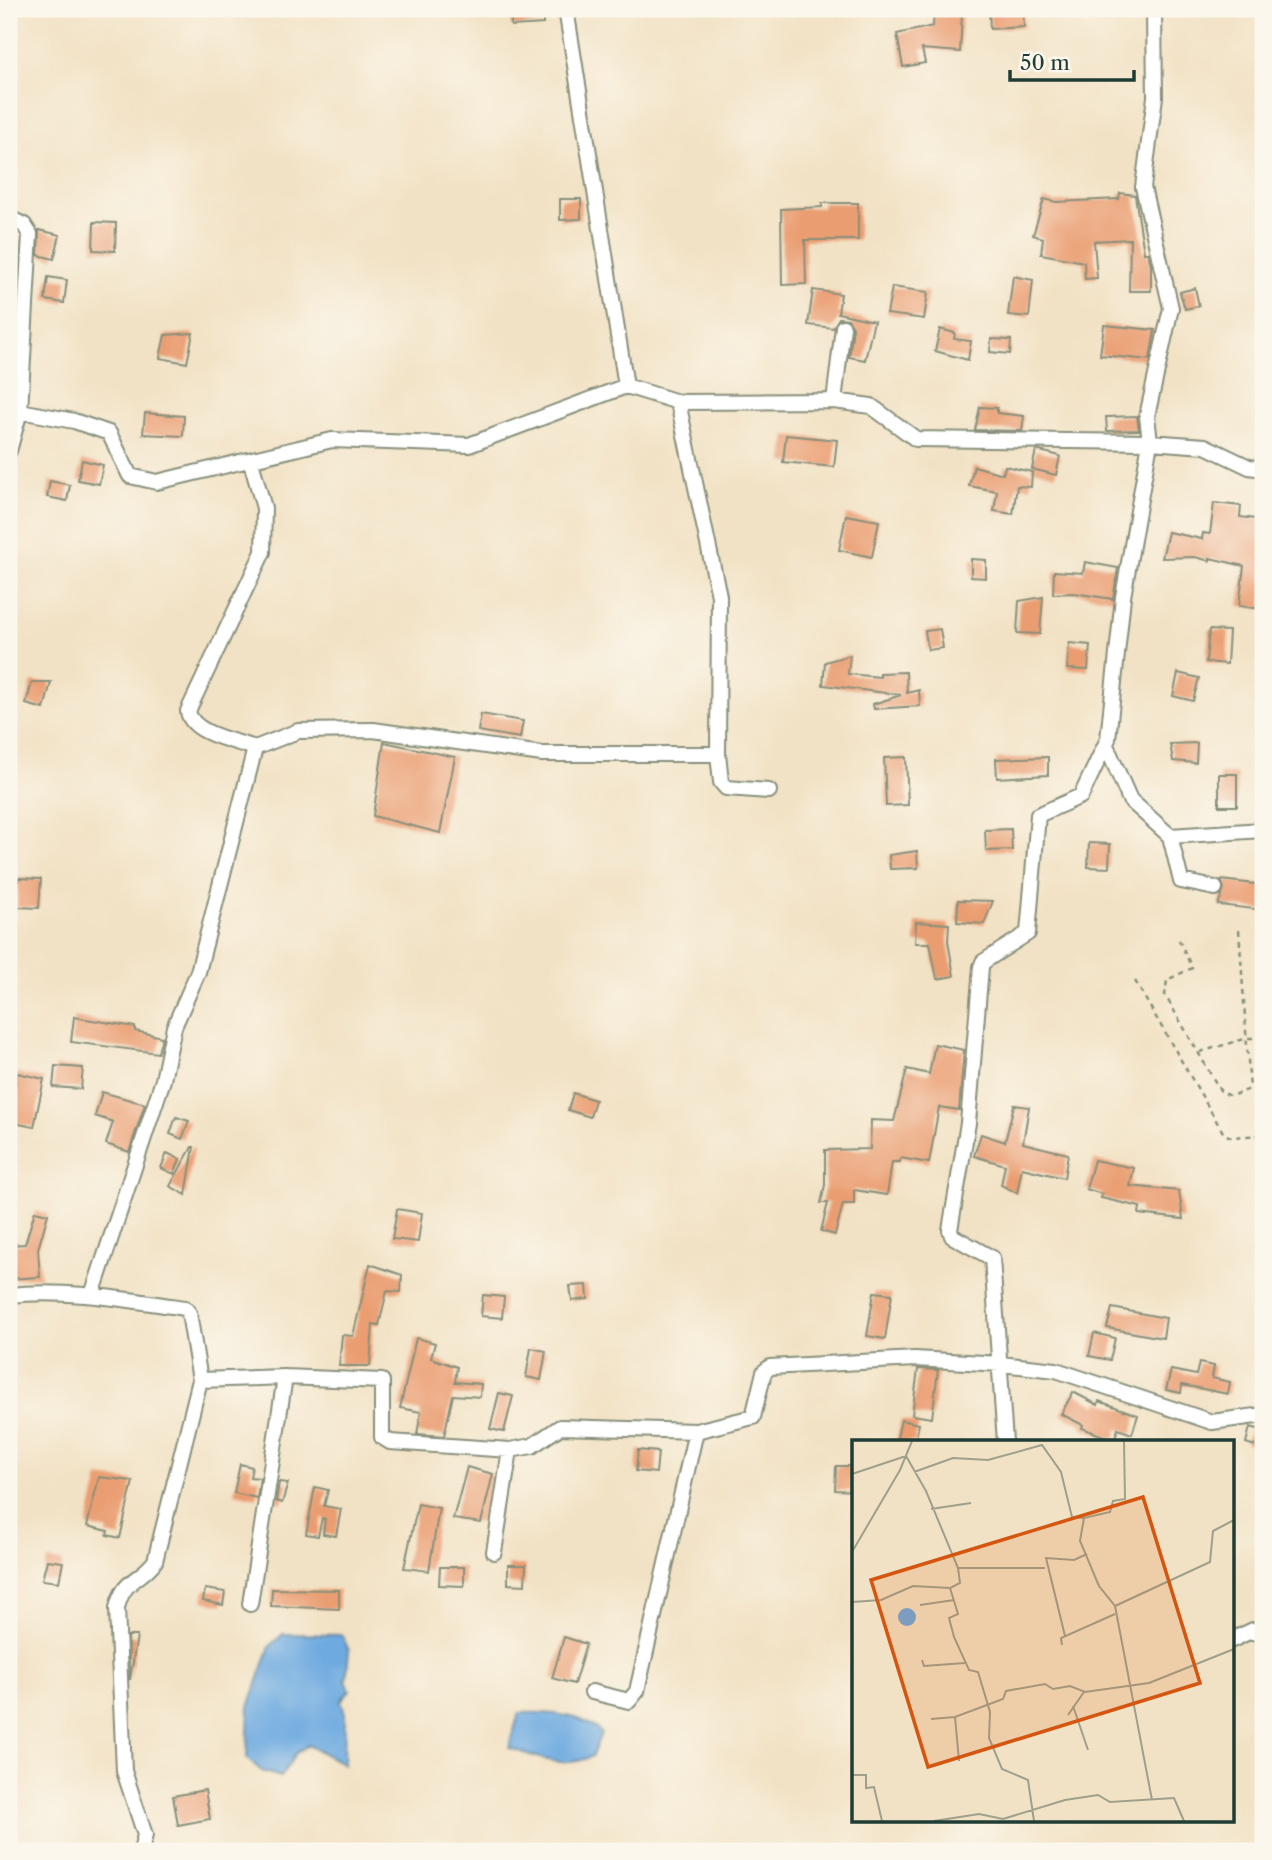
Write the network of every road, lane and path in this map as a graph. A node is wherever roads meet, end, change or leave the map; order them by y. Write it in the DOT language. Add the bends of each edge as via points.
graph roads {
  1 [pos="566,9"];
  2 [pos="1154,9"];
  3 [pos="9,218"];
  4 [pos="843,327"];
  5 [pos="626,386"];
  6 [pos="834,401"];
  7 [pos="678,402"];
  8 [pos="20,411"];
  9 [pos="1150,442"];
  10 [pos="9,451"];
  11 [pos="251,462"];
  12 [pos="1263,469"];
  13 [pos="1105,745"];
  14 [pos="255,748"];
  15 [pos="718,754"];
  16 [pos="769,791"];
  17 [pos="1263,830"];
  18 [pos="1170,836"];
  19 [pos="1215,887"];
  20 [pos="1239,930"];
  21 [pos="1179,940"];
  22 [pos="1135,981"];
  23 [pos="1248,1038"];
  24 [pos="1263,1038"];
  25 [pos="1200,1052"];
  26 [pos="1250,1089"];
  27 [pos="1263,1091"];
  28 [pos="1263,1135"];
  29 [pos="9,1295"];
  30 [pos="92,1295"];
  31 [pos="1001,1364"];
  32 [pos="285,1377"];
  33 [pos="200,1380"];
  34 [pos="1263,1415"];
  35 [pos="696,1431"];
  36 [pos="1005,1440"];
  37 [pos="510,1451"];
  38 [pos="494,1552"];
  39 [pos="250,1604"];
  40 [pos="1263,1637"];
  41 [pos="1234,1639"];
  42 [pos="592,1692"];
  43 [pos="141,1851"];
  1 -- 5 [label="street"];
  2 -- 9 [label="street" via="1155,97 1143,187 1171,308 1147,416"];
  3 -- 8 [label="street" via="24,225 30,234"];
  4 -- 6 [label="street"];
  5 -- 7 [label="street"];
  5 -- 11 [label="street" via="469,445 332,440"];
  6 -- 7 [label="street"];
  6 -- 9 [label="street" via="876,408 916,439"];
  7 -- 15 [label="street" via="719,596"];
  8 -- 10 [label="street"];
  8 -- 11 [label="street" via="74,421 112,435 130,476 144,481 171,480"];
  9 -- 12 [label="street" via="1205,446"];
  9 -- 13 [label="street" via="1123,597"];
  11 -- 14 [label="street" via="264,508 263,552 188,711 197,727"];
  13 -- 18 [label="street" via="1130,800"];
  13 -- 31 [label="street" via="1081,796 1038,815 1028,933 981,967 968,1123 950,1230 952,1236 992,1258"];
  14 -- 15 [label="street" via="299,731 373,730 542,754"];
  14 -- 30 [label="street" via="198,972 174,1027 163,1080"];
  15 -- 16 [label="street" via="726,788"];
  17 -- 18 [label="street"];
  18 -- 19 [label="street" via="1181,881"];
  20 -- 23 [label="path"];
  21 -- 25 [label="path" via="1192,968 1167,980 1165,995"];
  22 -- 28 [label="path" via="1224,1134"];
  23 -- 24 [label="path"];
  23 -- 25 [label="path"];
  23 -- 26 [label="path"];
  25 -- 26 [label="path" via="1221,1092 1231,1096"];
  26 -- 27 [label="path"];
  29 -- 30 [label="street"];
  30 -- 33 [label="street" via="185,1308"];
  31 -- 34 [label="street" via="1056,1370 1212,1422"];
  31 -- 35 [label="street" via="915,1359 776,1366 764,1372 753,1417"];
  31 -- 36 [label="street"];
  32 -- 33 [label="street"];
  32 -- 37 [label="street" via="382,1381 384,1441"];
  32 -- 39 [label="street"];
  33 -- 43 [label="street" via="155,1560 146,1573 121,1591 117,1608 124,1771 145,1835"];
  35 -- 37 [label="street" via="560,1427 531,1446"];
  35 -- 42 [label="street" via="637,1691 629,1701"];
  37 -- 38 [label="street"];
  40 -- 41 [label="street" via="1248,1631"];
}
